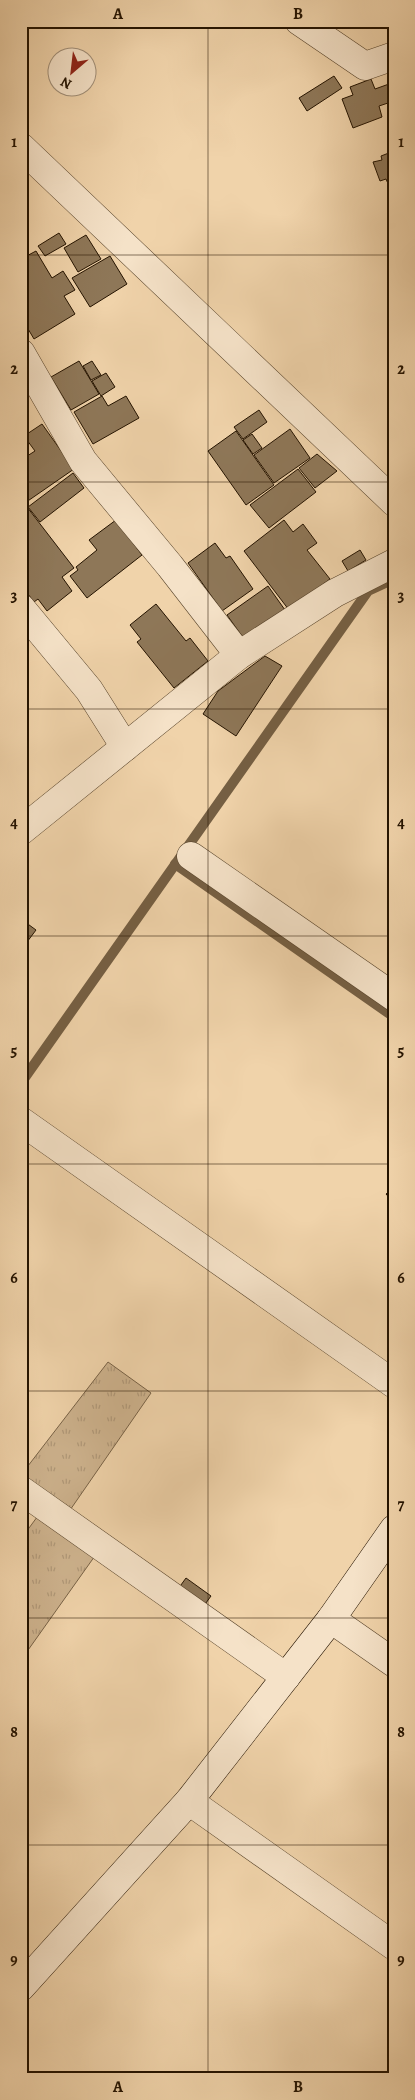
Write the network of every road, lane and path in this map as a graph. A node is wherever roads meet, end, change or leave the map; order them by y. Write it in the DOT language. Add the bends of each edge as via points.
graph roads {
  1 [pos="299,21"];
  2 [pos="394,56"];
  3 [pos="21,147"];
  4 [pos="21,353"];
  5 [pos="394,502"];
  6 [pos="394,563"];
  7 [pos="21,608"];
  8 [pos="239,655"];
  9 [pos="125,747"];
  10 [pos="21,831"];
  11 [pos="191,856"];
  12 [pos="394,998"];
  13 [pos="21,1121"];
  14 [pos="394,1384"];
  15 [pos="21,1490"];
  16 [pos="394,1529"];
  17 [pos="331,1619"];
  18 [pos="394,1663"];
  19 [pos="286,1677"];
  20 [pos="189,1801"];
  21 [pos="394,1946"];
  22 [pos="21,1986"];
  1 -- 2 [label="street" via="365,66"];
  3 -- 5 [label="street"];
  4 -- 8 [label="street" via="83,462"];
  6 -- 8 [label="street" via="335,593"];
  7 -- 9 [label="street" via="89,690"];
  8 -- 9 [label="street"];
  9 -- 10 [label="street"];
  11 -- 12 [label="street"];
  13 -- 14 [label="street"];
  15 -- 19 [label="street"];
  16 -- 17 [label="street"];
  17 -- 18 [label="street"];
  17 -- 19 [label="street"];
  19 -- 20 [label="street"];
  20 -- 21 [label="street"];
  20 -- 22 [label="street"];
}
